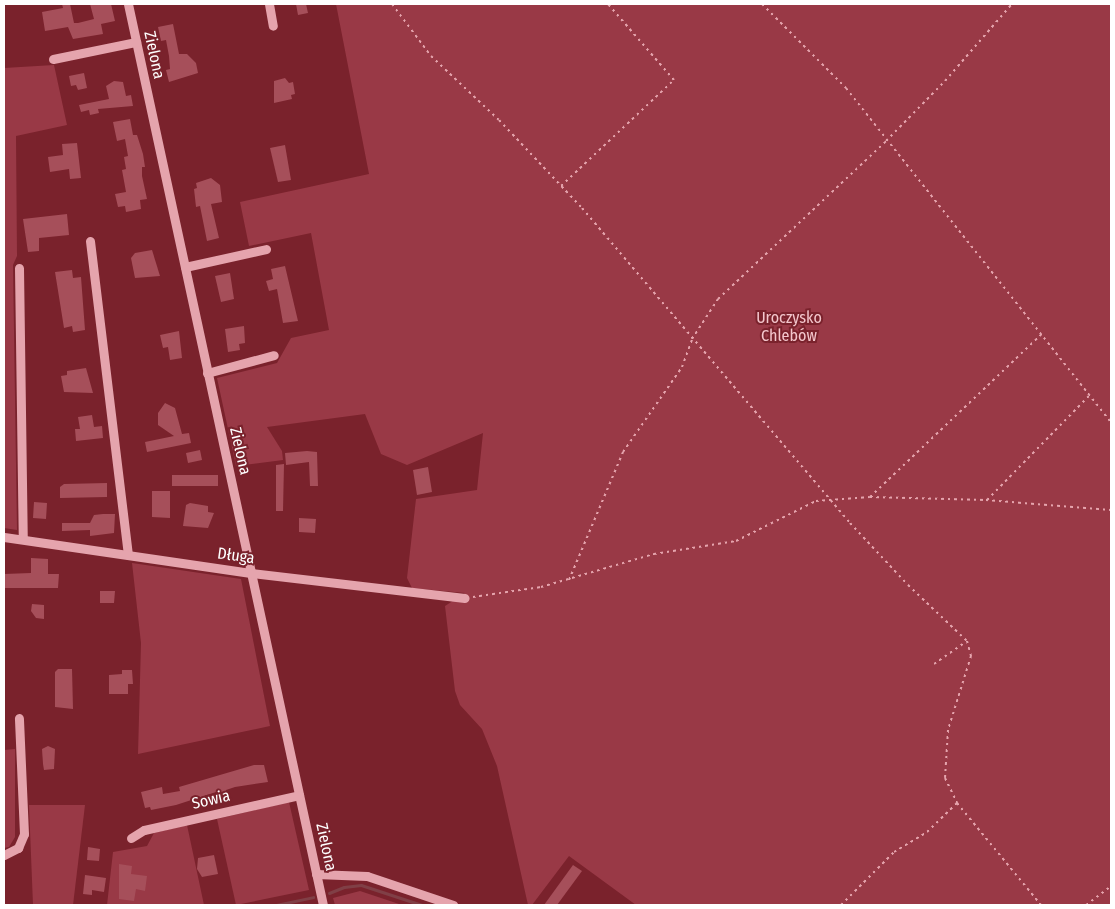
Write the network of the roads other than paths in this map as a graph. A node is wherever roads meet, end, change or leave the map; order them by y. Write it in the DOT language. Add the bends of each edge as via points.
graph roads {
  1 [pos="128,4"];
  2 [pos="269,4"];
  3 [pos="274,26"];
  4 [pos="136,42"];
  5 [pos="54,59"];
  6 [pos="90,240"];
  7 [pos="266,248"];
  8 [pos="184,267"];
  9 [pos="18,268"];
  10 [pos="274,355"];
  11 [pos="207,373"];
  12 [pos="4,537"];
  13 [pos="23,540"];
  14 [pos="128,555"];
  15 [pos="252,573"];
  16 [pos="465,598"];
  17 [pos="19,718"];
  18 [pos="300,795"];
  19 [pos="131,838"];
  20 [pos="4,855"];
  21 [pos="316,874"];
  22 [pos="323,905"];
  23 [pos="453,905"];
  1 -- 4 [label="street, Zielona"];
  2 -- 3 [label="street"];
  4 -- 5 [label="street"];
  4 -- 8 [label="street, Zielona"];
  6 -- 14 [label="street"];
  7 -- 8 [label="street"];
  8 -- 11 [label="street, Zielona"];
  9 -- 13 [label="street"];
  10 -- 11 [label="street"];
  11 -- 15 [label="street, Zielona"];
  12 -- 13 [label="street, Długa"];
  13 -- 14 [label="street, Długa"];
  14 -- 15 [label="street, Długa"];
  15 -- 16 [label="street, Długa"];
  15 -- 18 [label="street, Zielona"];
  17 -- 20 [label="street" via="24,834 18,848"];
  18 -- 19 [label="street, Sowia" via="144,830"];
  18 -- 21 [label="street, Zielona"];
  21 -- 22 [label="street, Zielona"];
  21 -- 23 [label="street" via="367,876"];
}
